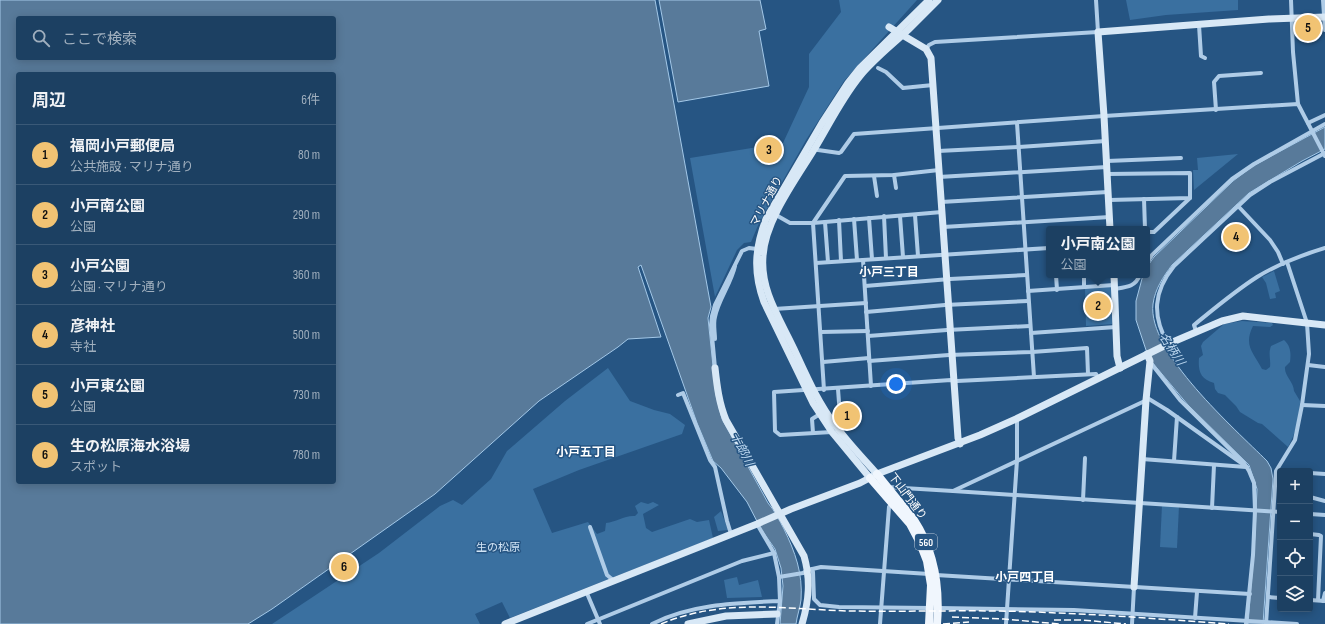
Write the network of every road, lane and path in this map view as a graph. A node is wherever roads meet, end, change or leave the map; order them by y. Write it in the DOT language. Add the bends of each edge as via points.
graph roads {
  1 [pos="929,0"];
  2 [pos="938,0"];
  3 [pos="1096,0"];
  4 [pos="1291,0"];
  5 [pos="1323,0"];
  6 [pos="1325,17"];
  7 [pos="1292,18"];
  8 [pos="1199,25"];
  9 [pos="889,27"];
  10 [pos="1325,30"];
  11 [pos="1098,32"];
  12 [pos="900,33"];
  13 [pos="926,49"];
  14 [pos="1205,58"];
  15 [pos="878,68"];
  16 [pos="1261,73"];
  17 [pos="932,85"];
  18 [pos="1298,104"];
  19 [pos="1216,110"];
  20 [pos="1325,115"];
  21 [pos="1104,116"];
  22 [pos="1017,123"];
  23 [pos="1308,123"];
  24 [pos="1325,124"];
  25 [pos="936,128"];
  26 [pos="1312,131"];
  27 [pos="1106,141"];
  28 [pos="1018,147"];
  29 [pos="815,148"];
  30 [pos="938,151"];
  31 [pos="1325,154"];
  32 [pos="1181,158"];
  33 [pos="1107,167"];
  34 [pos="1020,172"];
  35 [pos="939,173"];
  36 [pos="894,175"];
  37 [pos="874,176"];
  38 [pos="896,188"];
  39 [pos="1108,192"];
  40 [pos="877,196"];
  41 [pos="1022,197"];
  42 [pos="1190,198"];
  43 [pos="1144,199"];
  44 [pos="1109,200"];
  45 [pos="941,202"];
  46 [pos="1238,206"];
  47 [pos="942,212"];
  48 [pos="776,215"];
  49 [pos="914,215"];
  50 [pos="884,216"];
  51 [pos="900,216"];
  52 [pos="1110,217"];
  53 [pos="869,218"];
  54 [pos="854,219"];
  55 [pos="839,220"];
  56 [pos="825,222"];
  57 [pos="813,223"];
  58 [pos="1023,223"];
  59 [pos="1110,226"];
  60 [pos="1145,226"];
  61 [pos="943,227"];
  62 [pos="1150,232"];
  63 [pos="1046,248"];
  64 [pos="1325,248"];
  65 [pos="757,249"];
  66 [pos="1025,250"];
  67 [pos="945,254"];
  68 [pos="918,256"];
  69 [pos="903,257"];
  70 [pos="886,258"];
  71 [pos="1150,258"];
  72 [pos="872,259"];
  73 [pos="857,260"];
  74 [pos="863,260"];
  75 [pos="842,261"];
  76 [pos="828,262"];
  77 [pos="816,263"];
  78 [pos="1285,263"];
  79 [pos="1027,275"];
  80 [pos="1056,278"];
  81 [pos="1084,278"];
  82 [pos="1114,278"];
  83 [pos="1139,278"];
  84 [pos="947,280"];
  85 [pos="865,286"];
  86 [pos="1084,287"];
  87 [pos="1114,287"];
  88 [pos="1057,290"];
  89 [pos="1028,291"];
  90 [pos="1028,301"];
  91 [pos="866,303"];
  92 [pos="948,305"];
  93 [pos="819,306"];
  94 [pos="773,309"];
  95 [pos="866,312"];
  96 [pos="1307,323"];
  97 [pos="1325,325"];
  98 [pos="1030,326"];
  99 [pos="1116,327"];
  100 [pos="950,330"];
  101 [pos="868,331"];
  102 [pos="1196,331"];
  103 [pos="821,332"];
  104 [pos="1031,334"];
  105 [pos="868,336"];
  106 [pos="1168,344"];
  107 [pos="1032,352"];
  108 [pos="952,355"];
  109 [pos="1149,358"];
  110 [pos="869,360"];
  111 [pos="823,362"];
  112 [pos="1308,366"];
  113 [pos="1325,367"];
  114 [pos="715,368"];
  115 [pos="1120,368"];
  116 [pos="1088,374"];
  117 [pos="1034,377"];
  118 [pos="1098,378"];
  119 [pos="954,381"];
  120 [pos="871,386"];
  121 [pos="838,389"];
  122 [pos="810,390"];
  123 [pos="824,390"];
  124 [pos="678,395"];
  125 [pos="1146,400"];
  126 [pos="1302,405"];
  127 [pos="1325,406"];
  128 [pos="820,414"];
  129 [pos="1176,417"];
  130 [pos="1016,419"];
  131 [pos="833,423"];
  132 [pos="832,432"];
  133 [pos="813,433"];
  134 [pos="960,444"];
  135 [pos="1085,458"];
  136 [pos="1142,459"];
  137 [pos="1017,460"];
  138 [pos="1174,461"];
  139 [pos="1214,465"];
  140 [pos="1247,467"];
  141 [pos="1280,468"];
  142 [pos="1313,473"];
  143 [pos="1325,474"];
  144 [pos="874,476"];
  145 [pos="886,486"];
  146 [pos="953,491"];
  147 [pos="1277,492"];
  148 [pos="1014,494"];
  149 [pos="1313,498"];
  150 [pos="1083,500"];
  151 [pos="1325,501"];
  152 [pos="1139,502"];
  153 [pos="892,503"];
  154 [pos="1212,508"];
  155 [pos="1255,510"];
  156 [pos="1274,511"];
  157 [pos="1277,512"];
  158 [pos="780,514"];
  159 [pos="1313,514"];
  160 [pos="1325,515"];
  161 [pos="757,524"];
  162 [pos="590,527"];
  163 [pos="732,534"];
  164 [pos="1313,534"];
  165 [pos="774,553"];
  166 [pos="808,570"];
  167 [pos="884,571"];
  168 [pos="933,574"];
  169 [pos="781,576"];
  170 [pos="613,580"];
  171 [pos="1009,580"];
  172 [pos="1134,587"];
  173 [pos="586,591"];
  174 [pos="1197,592"];
  175 [pos="1250,594"];
  176 [pos="1325,594"];
  177 [pos="1268,597"];
  178 [pos="1277,598"];
  179 [pos="780,600"];
  180 [pos="1322,601"];
  181 [pos="881,608"];
  182 [pos="930,608"];
  183 [pos="938,608"];
  184 [pos="1007,609"];
  185 [pos="1132,613"];
  186 [pos="777,614"];
  187 [pos="1195,618"];
  188 [pos="599,622"];
  189 [pos="1247,622"];
  190 [pos="1265,622"];
  191 [pos="505,624"];
  192 [pos="587,624"];
  193 [pos="652,624"];
  194 [pos="688,624"];
  195 [pos="777,624"];
  196 [pos="802,624"];
  197 [pos="880,624"];
  198 [pos="929,624"];
  199 [pos="937,624"];
  200 [pos="1006,624"];
  201 [pos="1132,624"];
  202 [pos="1297,624"];
  1 -- 12 [label="street, マリナ通り"];
  2 -- 12 [label="street, マリナ通り"];
  3 -- 11 [label="street"];
  4 -- 7 [label="street"];
  5 -- 6 [label="street"];
  6 -- 7 [label="street"];
  6 -- 10 [label="street"];
  7 -- 8 [label="street"];
  7 -- 18 [label="street"];
  8 -- 11 [label="street"];
  8 -- 14 [label="street" via="1201,56"];
  9 -- 12 [label="street"];
  11 -- 13 [label="street" via="935,42 929,44"];
  11 -- 21 [label="street"];
  12 -- 13 [label="street"];
  12 -- 29 [label="street, マリナ通り" via="860,76 839,105"];
  12 -- 65 [label="street, マリナ通り" via="860,68 842,91 766,219"];
  13 -- 17 [label="street" via="931,58"];
  15 -- 17 [label="street" via="886,72 902,88"];
  16 -- 19 [label="street" via="1219,76 1214,82"];
  17 -- 25 [label="street"];
  18 -- 19 [label="street"];
  18 -- 23 [label="street"];
  19 -- 21 [label="street"];
  20 -- 23 [label="street"];
  21 -- 22 [label="street"];
  21 -- 27 [label="street"];
  22 -- 25 [label="street"];
  22 -- 28 [label="street"];
  23 -- 26 [label="street"];
  24 -- 26 [label="street"];
  25 -- 29 [label="street" via="854,134 838,153"];
  25 -- 30 [label="street"];
  26 -- 31 [label="street"];
  26 -- 71 [label="street" via="1232,179"];
  27 -- 28 [label="street"];
  27 -- 33 [label="street"];
  28 -- 30 [label="street"];
  28 -- 34 [label="street"];
  29 -- 48 [label="street, マリナ通り"];
  30 -- 35 [label="street"];
  31 -- 46 [label="street" via="1270,182"];
  32 -- 33 [label="street"];
  33 -- 34 [label="street"];
  33 -- 39 [label="street"];
  33 -- 42 [label="street" via="1190,173"];
  34 -- 35 [label="street"];
  34 -- 41 [label="street"];
  35 -- 36 [label="street"];
  35 -- 45 [label="street"];
  36 -- 37 [label="street"];
  36 -- 38 [label="street"];
  37 -- 40 [label="street"];
  37 -- 57 [label="street" via="845,176"];
  39 -- 41 [label="street"];
  39 -- 44 [label="street"];
  41 -- 45 [label="street"];
  41 -- 58 [label="street"];
  42 -- 43 [label="street"];
  42 -- 62 [label="street" via="1154,232"];
  43 -- 44 [label="street"];
  43 -- 60 [label="street"];
  44 -- 52 [label="street"];
  45 -- 47 [label="street"];
  46 -- 78 [label="street" via="1270,240"];
  46 -- 106 [label="street" via="1167,275 1159,292 1156,307 1157,318"];
  47 -- 49 [label="street"];
  47 -- 61 [label="street"];
  48 -- 57 [label="street" via="790,223"];
  48 -- 94 [label="street, マリナ通り" via="767,232 763,257 767,292"];
  49 -- 51 [label="street"];
  49 -- 68 [label="street"];
  50 -- 51 [label="street"];
  50 -- 53 [label="street"];
  50 -- 70 [label="street"];
  51 -- 69 [label="street"];
  52 -- 58 [label="street"];
  52 -- 59 [label="street"];
  53 -- 54 [label="street"];
  53 -- 72 [label="street"];
  54 -- 55 [label="street"];
  54 -- 73 [label="street"];
  55 -- 56 [label="street"];
  55 -- 75 [label="street"];
  56 -- 57 [label="street"];
  56 -- 76 [label="street"];
  57 -- 77 [label="street"];
  58 -- 61 [label="street"];
  58 -- 66 [label="street"];
  61 -- 67 [label="street"];
  63 -- 66 [label="street"];
  64 -- 78 [label="street"];
  65 -- 114 [label="street" via="745,248 739,255 715,304 711,325"];
  65 -- 122 [label="street, マリナ通り" via="756,265 760,291"];
  66 -- 67 [label="street"];
  66 -- 79 [label="street"];
  67 -- 68 [label="street"];
  67 -- 84 [label="street"];
  68 -- 69 [label="street"];
  69 -- 70 [label="street"];
  70 -- 72 [label="street"];
  72 -- 74 [label="street"];
  73 -- 74 [label="street"];
  73 -- 75 [label="street"];
  74 -- 85 [label="street"];
  75 -- 76 [label="street"];
  76 -- 77 [label="street"];
  77 -- 93 [label="street"];
  78 -- 96 [label="street"];
  78 -- 102 [label="street" via="1258,276 1227,298 1194,325"];
  79 -- 84 [label="street"];
  79 -- 89 [label="street"];
  80 -- 88 [label="street"];
  81 -- 86 [label="street"];
  82 -- 87 [label="street"];
  83 -- 87 [label="street" via="1137,283 1131,286"];
  84 -- 85 [label="street"];
  84 -- 92 [label="street"];
  85 -- 91 [label="street"];
  86 -- 87 [label="street"];
  86 -- 88 [label="street"];
  87 -- 99 [label="street"];
  88 -- 89 [label="street"];
  89 -- 90 [label="street"];
  90 -- 92 [label="street"];
  90 -- 98 [label="street"];
  91 -- 93 [label="street"];
  91 -- 95 [label="street"];
  92 -- 95 [label="street"];
  92 -- 100 [label="street"];
  93 -- 94 [label="street"];
  93 -- 103 [label="street"];
  94 -- 122 [label="street, マリナ通り"];
  95 -- 101 [label="street"];
  96 -- 97 [label="street"];
  96 -- 102 [label="street" via="1243,316"];
  96 -- 112 [label="street"];
  98 -- 100 [label="street"];
  98 -- 104 [label="street"];
  99 -- 104 [label="street"];
  99 -- 115 [label="street"];
  100 -- 105 [label="street"];
  100 -- 108 [label="street"];
  101 -- 103 [label="street"];
  101 -- 105 [label="street"];
  102 -- 106 [label="street"];
  103 -- 111 [label="street"];
  104 -- 107 [label="street"];
  105 -- 110 [label="street"];
  106 -- 109 [label="street"];
  107 -- 108 [label="street"];
  107 -- 116 [label="street" via="1087,348"];
  107 -- 117 [label="street"];
  108 -- 110 [label="street"];
  108 -- 119 [label="street"];
  109 -- 115 [label="street"];
  109 -- 125 [label="street"];
  109 -- 140 [label="street" via="1180,400"];
  110 -- 111 [label="street"];
  110 -- 120 [label="street"];
  111 -- 123 [label="street"];
  112 -- 113 [label="street"];
  112 -- 126 [label="street"];
  114 -- 158 [label="street" via="721,407 726,420"];
  115 -- 118 [label="street"];
  116 -- 117 [label="street"];
  116 -- 118 [label="street" via="1096,374"];
  117 -- 119 [label="street"];
  118 -- 130 [label="street"];
  119 -- 120 [label="street"];
  119 -- 134 [label="street"];
  120 -- 121 [label="street"];
  121 -- 123 [label="street"];
  121 -- 131 [label="street" via="840,416"];
  122 -- 123 [label="street"];
  122 -- 128 [label="street, マリナ通り"];
  122 -- 131 [label="street, マリナ通り"];
  122 -- 133 [label="street" via="774,392 775,431 780,436"];
  124 -- 163 [label="street" via="683,393 715,467"];
  125 -- 129 [label="street" via="1151,399"];
  125 -- 136 [label="street"];
  125 -- 137 [label="street"];
  126 -- 127 [label="street"];
  126 -- 141 [label="street" via="1294,440"];
  128 -- 132 [label="street, マリナ通り"];
  128 -- 133 [label="street" via="812,419"];
  129 -- 138 [label="street"];
  129 -- 140 [label="street"];
  130 -- 134 [label="street"];
  130 -- 137 [label="street"];
  131 -- 144 [label="street, マリナ通り"];
  132 -- 133 [label="street"];
  132 -- 144 [label="street, マリナ通り"];
  134 -- 144 [label="street"];
  135 -- 150 [label="street"];
  136 -- 138 [label="street"];
  136 -- 152 [label="street"];
  137 -- 146 [label="street"];
  137 -- 148 [label="street"];
  138 -- 139 [label="street"];
  139 -- 140 [label="street"];
  139 -- 154 [label="street"];
  140 -- 155 [label="street" via="1254,483"];
  142 -- 143 [label="street"];
  144 -- 145 [label="main road, 下山門通り / 560"];
  144 -- 153 [label="main road, 下山門通り / 560"];
  144 -- 158 [label="street"];
  145 -- 146 [label="street"];
  145 -- 168 [label="main road, 下山門通り / 560" via="914,521 926,542 932,559"];
  146 -- 148 [label="street"];
  147 -- 156 [label="street"];
  148 -- 150 [label="street"];
  148 -- 171 [label="street"];
  149 -- 151 [label="street"];
  150 -- 152 [label="street"];
  152 -- 154 [label="street"];
  152 -- 172 [label="street"];
  153 -- 167 [label="street" via="889,507"];
  153 -- 168 [label="main road, 下山門通り / 560" via="910,524"];
  154 -- 155 [label="street"];
  155 -- 156 [label="street"];
  155 -- 175 [label="street"];
  156 -- 157 [label="street"];
  156 -- 177 [label="street"];
  158 -- 161 [label="street"];
  158 -- 166 [label="street" via="804,556"];
  159 -- 160 [label="street"];
  161 -- 163 [label="street"];
  161 -- 165 [label="street"];
  162 -- 170 [label="street" via="607,575"];
  163 -- 170 [label="street"];
  164 -- 180 [label="street" via="1321,536"];
  165 -- 169 [label="street"];
  165 -- 188 [label="street" via="742,561"];
  166 -- 167 [label="street" via="821,567"];
  166 -- 169 [label="street"];
  166 -- 181 [label="street" via="813,572 814,599 820,605"];
  166 -- 196 [label="street" via="808,603"];
  167 -- 168 [label="street"];
  167 -- 181 [label="street"];
  168 -- 171 [label="street"];
  168 -- 182 [label="main road, 下山門通り / 560"];
  168 -- 183 [label="main road, 下山門通り / 560"];
  169 -- 179 [label="street"];
  170 -- 173 [label="street"];
  171 -- 172 [label="street"];
  171 -- 184 [label="street"];
  172 -- 174 [label="street"];
  172 -- 185 [label="street"];
  173 -- 188 [label="street"];
  173 -- 191 [label="street"];
  174 -- 175 [label="street"];
  174 -- 187 [label="street"];
  175 -- 189 [label="street"];
  176 -- 180 [label="street"];
  177 -- 178 [label="street"];
  177 -- 190 [label="street"];
  179 -- 186 [label="street"];
  179 -- 193 [label="street" via="708,607 678,614"];
  181 -- 182 [label="street"];
  181 -- 197 [label="street"];
  182 -- 183 [label="street"];
  182 -- 198 [label="main road, 下山門通り / 560"];
  183 -- 184 [label="street"];
  183 -- 199 [label="main road, 下山門通り / 560"];
  184 -- 185 [label="street"];
  184 -- 200 [label="street"];
  185 -- 187 [label="street"];
  185 -- 201 [label="street"];
  186 -- 194 [label="street" via="726,616"];
  186 -- 195 [label="street"];
  187 -- 189 [label="street"];
  188 -- 192 [label="street"];
  189 -- 190 [label="street"];
  190 -- 202 [label="street"];
}
